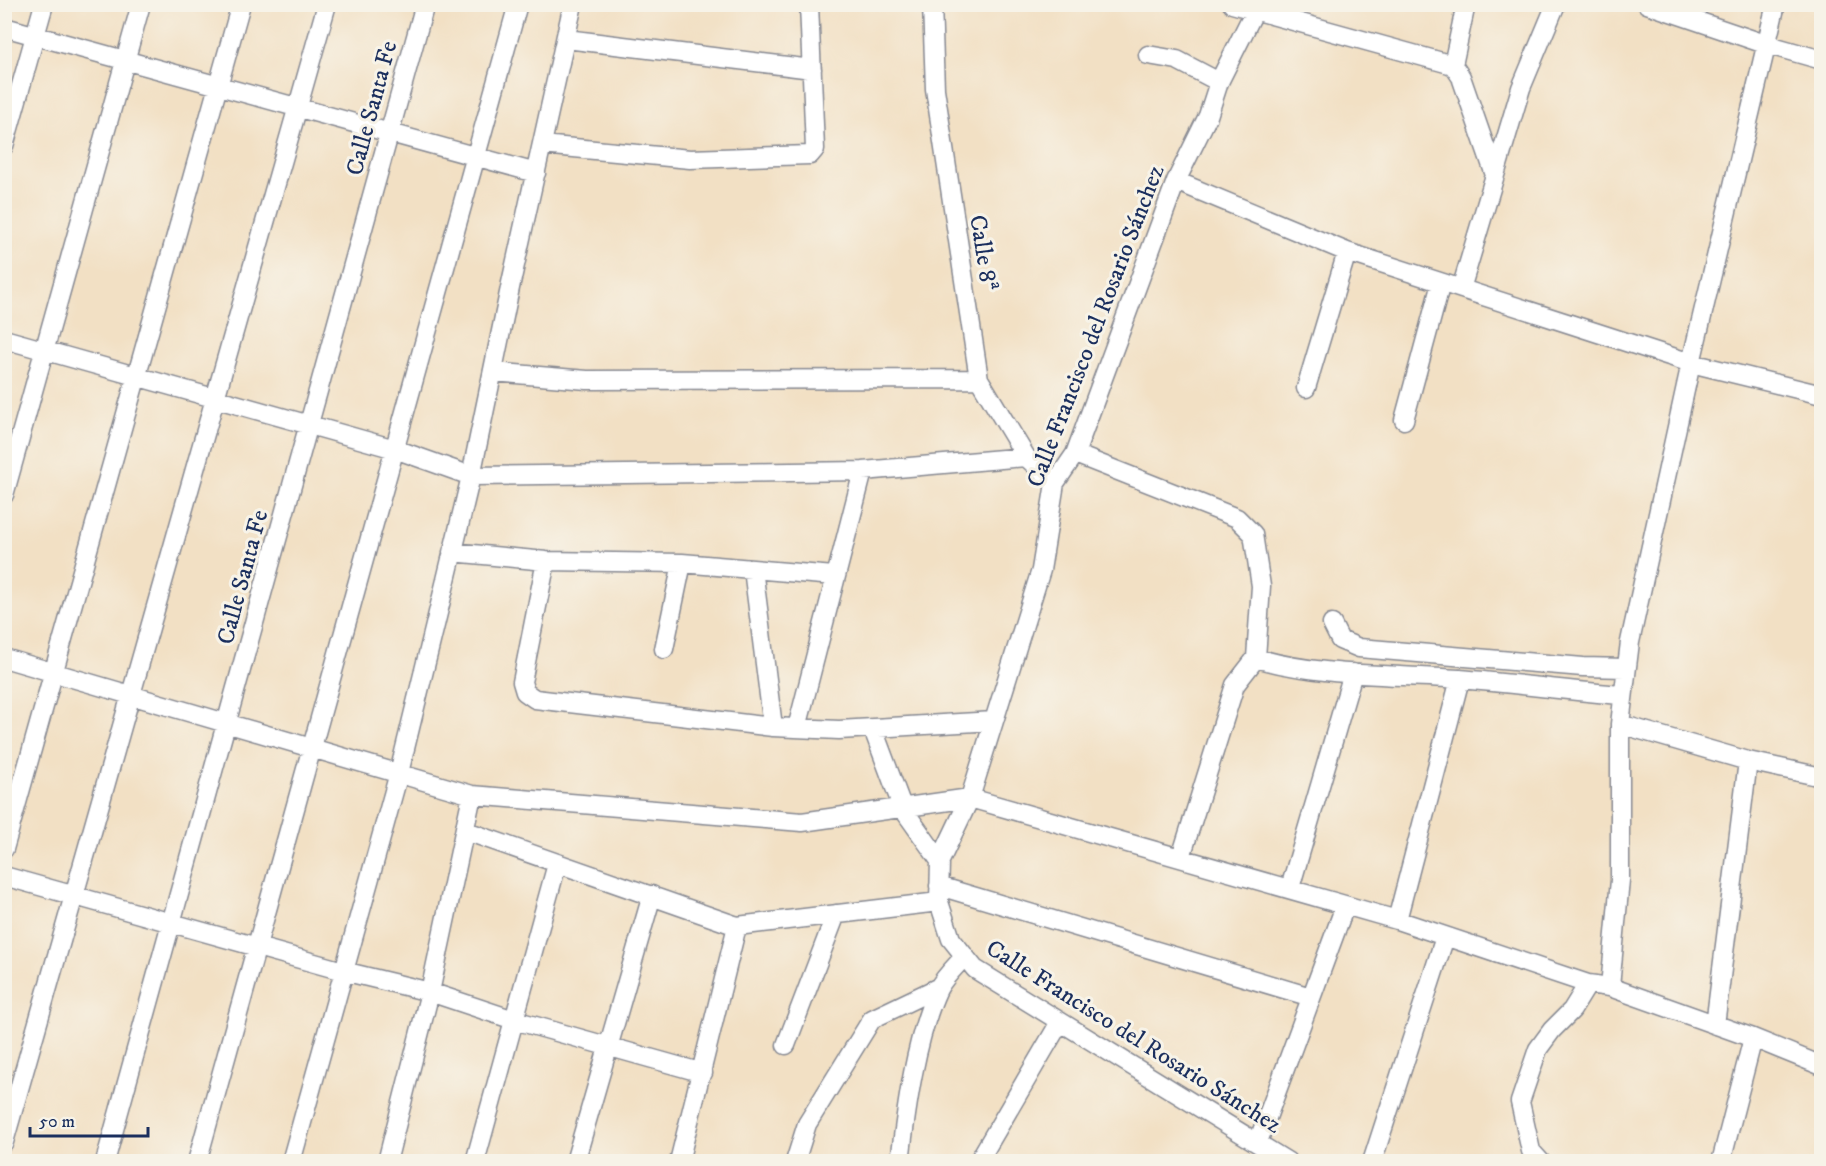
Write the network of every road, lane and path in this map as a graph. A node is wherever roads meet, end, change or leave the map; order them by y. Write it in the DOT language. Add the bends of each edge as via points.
graph roads {
  1 [pos="44,4"];
  2 [pos="141,4"];
  3 [pos="241,4"];
  4 [pos="327,4"];
  5 [pos="425,4"];
  6 [pos="518,4"];
  7 [pos="573,4"];
  8 [pos="808,4"];
  9 [pos="932,4"];
  10 [pos="1232,4"];
  11 [pos="1466,4"];
  12 [pos="1556,4"];
  13 [pos="1647,4"];
  14 [pos="1776,4"];
  15 [pos="1256,8"];
  16 [pos="4,27"];
  17 [pos="36,36"];
  18 [pos="566,39"];
  19 [pos="1765,44"];
  20 [pos="1148,55"];
  21 [pos="1821,60"];
  22 [pos="126,61"];
  23 [pos="1453,65"];
  24 [pos="812,69"];
  25 [pos="1219,82"];
  26 [pos="219,86"];
  27 [pos="297,108"];
  28 [pos="389,133"];
  29 [pos="542,145"];
  30 [pos="4,146"];
  31 [pos="476,157"];
  32 [pos="536,174"];
  33 [pos="1495,175"];
  34 [pos="1176,181"];
  35 [pos="1347,252"];
  36 [pos="1441,283"];
  37 [pos="1461,289"];
  38 [pos="4,339"];
  39 [pos="44,351"];
  40 [pos="1691,363"];
  41 [pos="493,372"];
  42 [pos="137,377"];
  43 [pos="979,379"];
  44 [pos="1306,388"];
  45 [pos="1821,395"];
  46 [pos="215,399"];
  47 [pos="1404,420"];
  48 [pos="308,425"];
  49 [pos="394,449"];
  50 [pos="1075,454"];
  51 [pos="1026,457"];
  52 [pos="863,471"];
  53 [pos="471,476"];
  54 [pos="1054,483"];
  55 [pos="4,495"];
  56 [pos="452,552"];
  57 [pos="546,561"];
  58 [pos="682,563"];
  59 [pos="753,569"];
  60 [pos="834,576"];
  61 [pos="1332,624"];
  62 [pos="664,649"];
  63 [pos="4,658"];
  64 [pos="1256,658"];
  65 [pos="1626,668"];
  66 [pos="54,673"];
  67 [pos="1353,674"];
  68 [pos="1460,679"];
  69 [pos="131,695"];
  70 [pos="1622,695"];
  71 [pos="994,721"];
  72 [pos="226,723"];
  73 [pos="1620,724"];
  74 [pos="773,727"];
  75 [pos="797,728"];
  76 [pos="873,729"];
  77 [pos="312,747"];
  78 [pos="1748,761"];
  79 [pos="399,773"];
  80 [pos="1821,777"];
  81 [pos="472,795"];
  82 [pos="970,798"];
  83 [pos="903,809"];
  84 [pos="466,831"];
  85 [pos="4,849"];
  86 [pos="1181,857"];
  87 [pos="940,861"];
  88 [pos="557,864"];
  89 [pos="4,876"];
  90 [pos="1290,888"];
  91 [pos="939,894"];
  92 [pos="652,895"];
  93 [pos="74,896"];
  94 [pos="1344,906"];
  95 [pos="836,914"];
  96 [pos="1397,920"];
  97 [pos="171,923"];
  98 [pos="737,926"];
  99 [pos="1445,937"];
  100 [pos="256,947"];
  101 [pos="965,956"];
  102 [pos="343,971"];
  103 [pos="1588,984"];
  104 [pos="939,987"];
  105 [pos="1610,987"];
  106 [pos="430,992"];
  107 [pos="1311,997"];
  108 [pos="514,1020"];
  109 [pos="1060,1022"];
  110 [pos="1715,1025"];
  111 [pos="1753,1038"];
  112 [pos="607,1045"];
  113 [pos="786,1045"];
  114 [pos="1821,1066"];
  115 [pos="703,1073"];
  116 [pos="4,1142"];
  117 [pos="1258,1142"];
  118 [pos="1533,1158"];
  119 [pos="105,1161"];
  120 [pos="197,1161"];
  121 [pos="291,1161"];
  122 [pos="387,1161"];
  123 [pos="475,1161"];
  124 [pos="575,1161"];
  125 [pos="679,1161"];
  126 [pos="795,1161"];
  127 [pos="900,1161"];
  128 [pos="978,1161"];
  129 [pos="1288,1161"];
  130 [pos="1372,1161"];
  131 [pos="1721,1161"];
  1 -- 17 [label="street"];
  2 -- 22 [label="street"];
  3 -- 26 [label="street"];
  4 -- 27 [label="street"];
  5 -- 28 [label="street, Calle Santa Fe"];
  6 -- 31 [label="street"];
  7 -- 18 [label="street"];
  8 -- 24 [label="street"];
  9 -- 43 [label="street, Calle 8ª" via="935,89"];
  10 -- 15 [label="street"];
  11 -- 23 [label="street"];
  12 -- 33 [label="street" via="1521,88"];
  13 -- 19 [label="street"];
  14 -- 19 [label="street"];
  15 -- 23 [label="street"];
  15 -- 25 [label="street, Calle Francisco del Rosario Sánchez"];
  16 -- 17 [label="street"];
  17 -- 22 [label="street"];
  17 -- 30 [label="street"];
  18 -- 24 [label="street"];
  18 -- 29 [label="street"];
  19 -- 21 [label="street"];
  19 -- 40 [label="street"];
  20 -- 25 [label="street" via="1177,60"];
  22 -- 26 [label="street"];
  22 -- 39 [label="street"];
  23 -- 33 [label="street"];
  24 -- 29 [label="street" via="815,149 810,155 690,159"];
  25 -- 34 [label="street, Calle Francisco del Rosario Sánchez" via="1208,116"];
  26 -- 27 [label="street"];
  26 -- 42 [label="street"];
  27 -- 28 [label="street"];
  27 -- 46 [label="street"];
  28 -- 31 [label="street"];
  28 -- 48 [label="street, Calle Santa Fe"];
  29 -- 32 [label="street"];
  31 -- 32 [label="street"];
  31 -- 49 [label="street"];
  32 -- 41 [label="street"];
  33 -- 37 [label="street"];
  34 -- 35 [label="street"];
  34 -- 50 [label="street, Calle Francisco del Rosario Sánchez"];
  35 -- 36 [label="street"];
  35 -- 44 [label="street"];
  36 -- 37 [label="street"];
  36 -- 47 [label="street"];
  37 -- 40 [label="street"];
  38 -- 39 [label="street"];
  39 -- 42 [label="street"];
  39 -- 55 [label="street"];
  40 -- 45 [label="street"];
  40 -- 65 [label="street"];
  41 -- 43 [label="street" via="587,380"];
  41 -- 53 [label="street"];
  42 -- 46 [label="street"];
  42 -- 66 [label="street"];
  43 -- 51 [label="street, Calle 8ª"];
  46 -- 48 [label="street"];
  46 -- 69 [label="street"];
  48 -- 49 [label="street"];
  48 -- 72 [label="street, Calle Santa Fe"];
  49 -- 53 [label="street"];
  49 -- 77 [label="street"];
  50 -- 54 [label="street, Calle Francisco del Rosario Sánchez"];
  50 -- 64 [label="street" via="1237,519 1253,534 1261,586"];
  51 -- 52 [label="street"];
  51 -- 54 [label="street, Calle 8ª"];
  52 -- 53 [label="street"];
  52 -- 60 [label="street"];
  53 -- 56 [label="street"];
  54 -- 71 [label="street, Calle Francisco del Rosario Sánchez" via="1041,570"];
  56 -- 57 [label="street"];
  56 -- 79 [label="street"];
  57 -- 58 [label="street"];
  57 -- 74 [label="street" via="522,682 525,692 535,699"];
  58 -- 59 [label="street"];
  58 -- 62 [label="street"];
  59 -- 60 [label="street"];
  59 -- 74 [label="street"];
  60 -- 75 [label="street"];
  61 -- 65 [label="street" via="1340,639 1359,648 1583,668"];
  63 -- 66 [label="street"];
  64 -- 67 [label="street"];
  64 -- 86 [label="street" via="1235,685"];
  65 -- 70 [label="street"];
  66 -- 69 [label="street"];
  66 -- 85 [label="street"];
  67 -- 68 [label="street"];
  67 -- 90 [label="street"];
  68 -- 70 [label="street"];
  68 -- 96 [label="street"];
  69 -- 72 [label="street"];
  69 -- 93 [label="street"];
  70 -- 73 [label="street"];
  71 -- 76 [label="street"];
  71 -- 82 [label="street, Calle Francisco del Rosario Sánchez"];
  72 -- 77 [label="street"];
  72 -- 97 [label="street, Calle Santa Fe"];
  73 -- 78 [label="street"];
  73 -- 105 [label="street" via="1620,880"];
  74 -- 75 [label="street"];
  75 -- 76 [label="street"];
  76 -- 83 [label="street"];
  77 -- 79 [label="street"];
  77 -- 100 [label="street"];
  78 -- 80 [label="street"];
  78 -- 110 [label="street"];
  79 -- 81 [label="street"];
  79 -- 102 [label="street"];
  81 -- 83 [label="street" via="802,822"];
  81 -- 84 [label="street"];
  82 -- 83 [label="street"];
  82 -- 86 [label="street"];
  82 -- 87 [label="street, Calle Francisco del Rosario Sánchez"];
  83 -- 87 [label="street"];
  84 -- 88 [label="street"];
  84 -- 106 [label="street"];
  86 -- 90 [label="street"];
  87 -- 91 [label="street, Calle Francisco del Rosario Sánchez"];
  88 -- 92 [label="street"];
  88 -- 108 [label="street"];
  89 -- 93 [label="street"];
  90 -- 94 [label="street"];
  91 -- 95 [label="street"];
  91 -- 101 [label="street, Calle Francisco del Rosario Sánchez" via="951,939"];
  91 -- 107 [label="street"];
  92 -- 98 [label="street"];
  92 -- 112 [label="street"];
  93 -- 97 [label="street"];
  93 -- 116 [label="street"];
  94 -- 96 [label="street"];
  94 -- 107 [label="street"];
  95 -- 98 [label="street"];
  95 -- 113 [label="street"];
  96 -- 99 [label="street"];
  97 -- 100 [label="street"];
  97 -- 119 [label="street, Calle Santa Fe"];
  98 -- 115 [label="street"];
  99 -- 103 [label="street"];
  99 -- 130 [label="street"];
  100 -- 102 [label="street"];
  100 -- 120 [label="street"];
  101 -- 104 [label="street"];
  101 -- 109 [label="street, Calle Francisco del Rosario Sánchez" via="975,969"];
  102 -- 106 [label="street"];
  102 -- 121 [label="street"];
  103 -- 105 [label="street"];
  103 -- 118 [label="street" via="1572,1011 1538,1048 1521,1102"];
  104 -- 126 [label="street" via="872,1019 807,1124"];
  104 -- 127 [label="street" via="924,1031"];
  105 -- 110 [label="street"];
  106 -- 108 [label="street"];
  106 -- 122 [label="street"];
  107 -- 117 [label="street"];
  108 -- 112 [label="street"];
  108 -- 123 [label="street"];
  109 -- 117 [label="street, Calle Francisco del Rosario Sánchez"];
  109 -- 128 [label="street"];
  110 -- 111 [label="street"];
  111 -- 114 [label="street"];
  111 -- 131 [label="street"];
  112 -- 115 [label="street"];
  112 -- 124 [label="street"];
  115 -- 125 [label="street"];
  117 -- 129 [label="street, Calle Francisco del Rosario Sánchez"];
}
